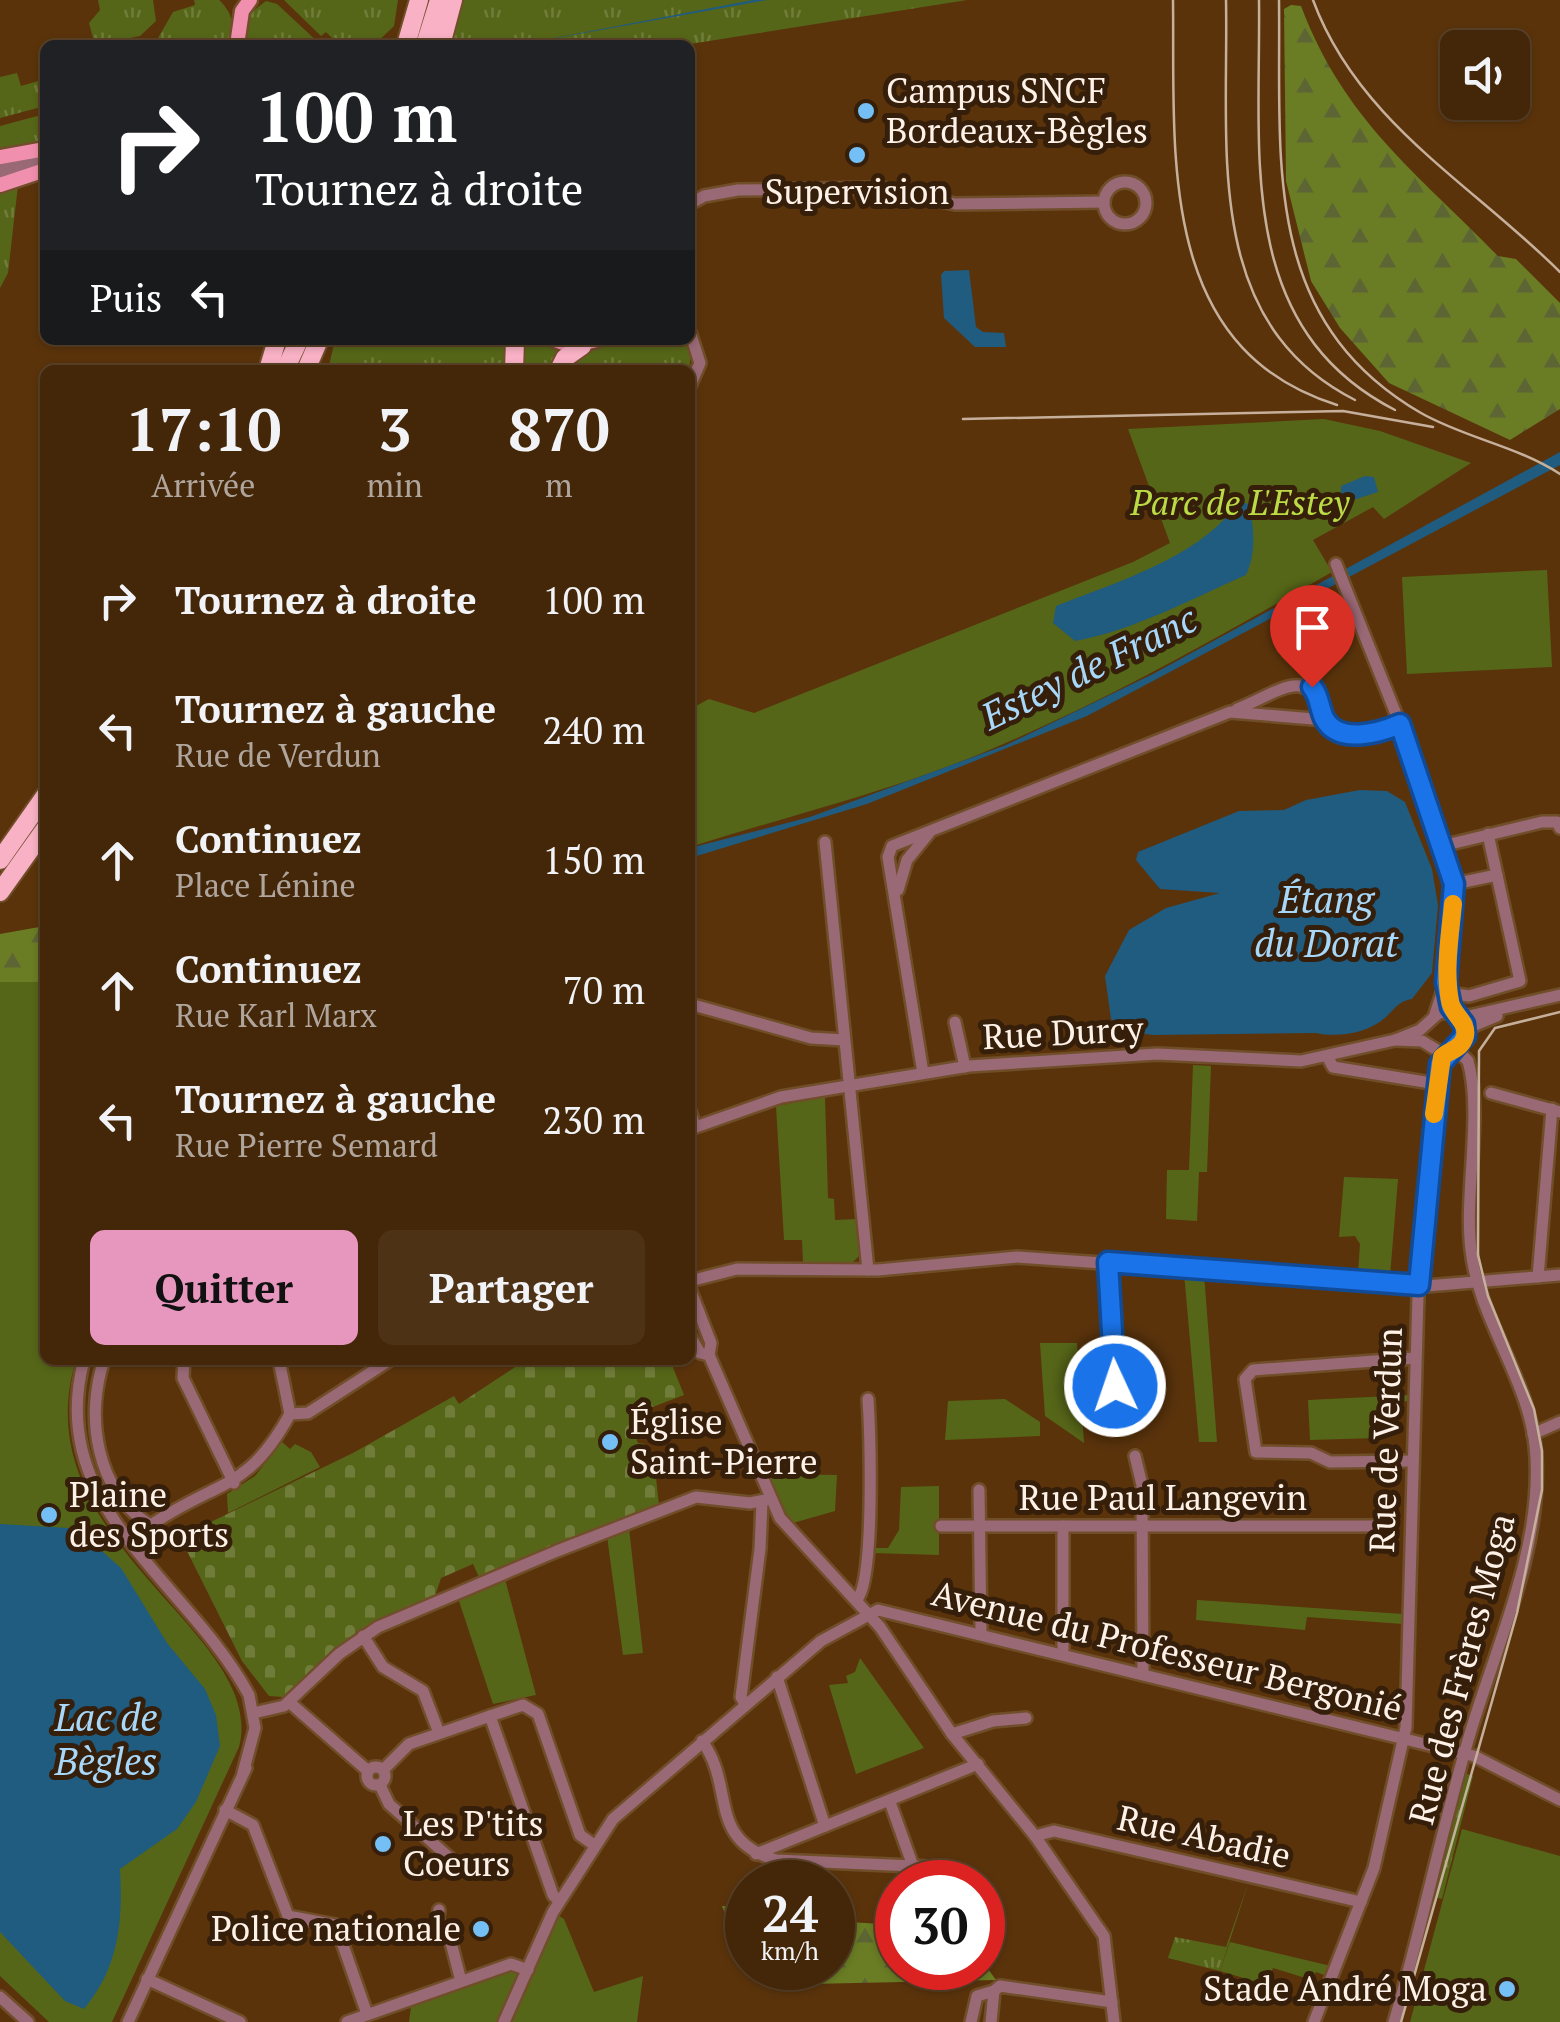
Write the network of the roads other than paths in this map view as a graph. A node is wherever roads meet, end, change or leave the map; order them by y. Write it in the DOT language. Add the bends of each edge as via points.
graph roads {
  1 [pos="250,0"];
  2 [pos="404,0"];
  3 [pos="419,0"];
  4 [pos="439,0"];
  5 [pos="453,0"];
  6 [pos="238,40"];
  7 [pos="397,40"];
  8 [pos="407,40"];
  9 [pos="427,40"];
  10 [pos="443,40"];
  11 [pos="40,153"];
  12 [pos="40,154"];
  13 [pos="0,157"];
  14 [pos="40,164"];
  15 [pos="0,166"];
  16 [pos="40,172"];
  17 [pos="0,175"];
  18 [pos="0,185"];
  19 [pos="695,201"];
  20 [pos="1104,202"];
  21 [pos="586,345"];
  22 [pos="694,345"];
  23 [pos="562,365"];
  24 [pos="695,374"];
  25 [pos="1337,567"];
  26 [pos="1230,712"];
  27 [pos="1324,720"];
  28 [pos="1400,724"];
  29 [pos="40,803"];
  30 [pos="935,828"];
  31 [pos="1560,828"];
  32 [pos="1488,834"];
  33 [pos="40,837"];
  34 [pos="825,842"];
  35 [pos="1442,846"];
  36 [pos="0,860"];
  37 [pos="1497,875"];
  38 [pos="1454,884"];
  39 [pos="0,892"];
  40 [pos="896,904"];
  41 [pos="1447,987"];
  42 [pos="1560,998"];
  43 [pos="695,1005"];
  44 [pos="1435,1014"];
  45 [pos="1455,1015"];
  46 [pos="955,1022"];
  47 [pos="1425,1026"];
  48 [pos="1465,1036"];
  49 [pos="844,1040"];
  50 [pos="1395,1040"];
  51 [pos="1427,1043"];
  52 [pos="1450,1052"];
  53 [pos="1327,1056"];
  54 [pos="965,1067"];
  55 [pos="923,1073"];
  56 [pos="1436,1084"];
  57 [pos="848,1085"];
  58 [pos="1491,1094"];
  59 [pos="1556,1111"];
  60 [pos="695,1127"];
  61 [pos="1108,1262"];
  62 [pos="868,1270"];
  63 [pos="1560,1275"];
  64 [pos="1538,1277"];
  65 [pos="695,1279"];
  66 [pos="1477,1282"];
  67 [pos="1419,1285"];
  68 [pos="695,1302"];
  69 [pos="695,1345"];
  70 [pos="709,1355"];
  71 [pos="1416,1358"];
  72 [pos="83,1365"];
  73 [pos="103,1365"];
  74 [pos="184,1365"];
  75 [pos="281,1365"];
  76 [pos="382,1365"];
  77 [pos="1120,1375"];
  78 [pos="868,1400"];
  79 [pos="290,1414"];
  80 [pos="1560,1422"];
  81 [pos="1534,1434"];
  82 [pos="1134,1456"];
  83 [pos="1413,1461"];
  84 [pos="234,1483"];
  85 [pos="979,1490"];
  86 [pos="766,1500"];
  87 [pos="150,1525"];
  88 [pos="1142,1525"];
  89 [pos="941,1526"];
  90 [pos="979,1526"];
  91 [pos="1063,1526"];
  92 [pos="1411,1526"];
  93 [pos="138,1548"];
  94 [pos="857,1600"];
  95 [pos="868,1613"];
  96 [pos="981,1633"];
  97 [pos="363,1636"];
  98 [pos="1063,1653"];
  99 [pos="1143,1673"];
  100 [pos="776,1678"];
  101 [pos="290,1702"];
  102 [pos="746,1704"];
  103 [pos="258,1713"];
  104 [pos="490,1716"];
  105 [pos="1026,1718"];
  106 [pos="439,1733"];
  107 [pos="952,1734"];
  108 [pos="1404,1738"];
  109 [pos="702,1741"];
  110 [pos="1464,1753"];
  111 [pos="978,1764"];
  112 [pos="384,1770"];
  113 [pos="368,1772"];
  114 [pos="380,1785"];
  115 [pos="1560,1800"];
  116 [pos="890,1802"];
  117 [pos="225,1810"];
  118 [pos="826,1826"];
  119 [pos="1035,1836"];
  120 [pos="594,1845"];
  121 [pos="756,1854"];
  122 [pos="911,1860"];
  123 [pos="875,1864"];
  124 [pos="461,1868"];
  125 [pos="559,1902"];
  126 [pos="1361,1902"];
  127 [pos="439,1910"];
  128 [pos="528,1970"];
  129 [pos="147,1979"];
  130 [pos="461,1981"];
  131 [pos="994,1991"];
  132 [pos="0,1996"];
  133 [pos="1112,2002"];
  134 [pos="358,2019"];
  135 [pos="28,2022"];
  136 [pos="128,2022"];
  137 [pos="240,2022"];
  138 [pos="504,2022"];
  139 [pos="971,2022"];
  140 [pos="991,2022"];
  141 [pos="1114,2022"];
  142 [pos="1314,2022"];
  143 [pos="1394,2022"];
  1 -- 6 [label="main road"];
  2 -- 7 [label="highway"];
  3 -- 8 [label="highway"];
  4 -- 9 [label="highway"];
  5 -- 10 [label="highway"];
  11 -- 13 [label="main road"];
  12 -- 15 [label="street"];
  14 -- 17 [label="street"];
  16 -- 18 [label="main road"];
  19 -- 20 [label="street" via="738,190 884,188 955,204"];
  21 -- 23 [label="highway"];
  22 -- 24 [label="street" via="700,363"];
  25 -- 28 [label="street"];
  26 -- 27 [label="street"];
  26 -- 27 [label="street" via="1299,684 1319,696"];
  26 -- 30 [label="street"];
  27 -- 28 [label="street" via="1350,734"];
  28 -- 35 [label="street"];
  29 -- 36 [label="highway"];
  30 -- 40 [label="street" via="907,860"];
  30 -- 40 [label="street" via="888,850"];
  31 -- 32 [label="street" via="1550,821"];
  32 -- 35 [label="street"];
  32 -- 37 [label="street"];
  33 -- 39 [label="highway"];
  34 -- 49 [label="street"];
  35 -- 38 [label="street"];
  37 -- 38 [label="street"];
  37 -- 41 [label="street" via="1520,981 1469,996"];
  38 -- 41 [label="street"];
  40 -- 55 [label="street"];
  41 -- 44 [label="street"];
  41 -- 45 [label="street"];
  42 -- 45 [label="street"];
  42 -- 48 [label="street" via="1485,1020"];
  43 -- 49 [label="street" via="812,1038"];
  44 -- 45 [label="street"];
  44 -- 47 [label="street"];
  45 -- 48 [label="street"];
  46 -- 54 [label="street"];
  47 -- 50 [label="street"];
  47 -- 51 [label="street"];
  48 -- 52 [label="street"];
  49 -- 57 [label="street"];
  50 -- 51 [label="street"];
  50 -- 53 [label="street"];
  51 -- 52 [label="street"];
  52 -- 56 [label="street, Rue de Verdun"];
  52 -- 66 [label="street, Rue des Frères Moga" via="1468,1061 1470,1234"];
  53 -- 54 [label="street, Rue Durcy" via="1291,1062 1142,1054"];
  53 -- 56 [label="street, Rue Durcy" via="1334,1068"];
  54 -- 55 [label="street, Rue Durcy"];
  55 -- 57 [label="street, Rue Durcy"];
  56 -- 67 [label="street, Rue de Verdun"];
  57 -- 60 [label="street, Rue Durcy" via="781,1097"];
  57 -- 62 [label="street"];
  58 -- 59 [label="street"];
  59 -- 64 [label="street"];
  61 -- 62 [label="street" via="1016,1258"];
  61 -- 67 [label="street"];
  61 -- 77 [label="street" via="1114,1366"];
  62 -- 65 [label="street" via="737,1269"];
  63 -- 64 [label="street"];
  64 -- 66 [label="street"];
  66 -- 67 [label="street"];
  66 -- 81 [label="street, Rue des Frères Moga"];
  67 -- 71 [label="street, Rue de Verdun"];
  68 -- 70 [label="street"];
  69 -- 70 [label="street"];
  70 -- 86 [label="street"];
  71 -- 83 [label="street, Rue de Verdun"];
  71 -- 83 [label="street" via="1253,1370 1245,1378 1256,1452 1311,1452 1330,1462"];
  72 -- 93 [label="street" via="76,1410 84,1465 102,1503"];
  73 -- 87 [label="street" via="94,1404 99,1450 122,1499"];
  74 -- 84 [label="street" via="183,1378"];
  75 -- 79 [label="street"];
  76 -- 79 [label="street" via="308,1413"];
  78 -- 94 [label="street" via="865,1590"];
  79 -- 84 [label="street" via="260,1462"];
  80 -- 81 [label="street"];
  81 -- 110 [label="street, Rue des Frères Moga" via="1536,1489 1523,1558"];
  82 -- 88 [label="street"];
  83 -- 92 [label="street, Rue de Verdun"];
  84 -- 87 [label="street"];
  85 -- 90 [label="street"];
  86 -- 94 [label="street"];
  86 -- 97 [label="street" via="684,1502"];
  86 -- 102 [label="street" via="741,1697"];
  87 -- 93 [label="street"];
  88 -- 91 [label="street, Rue Paul Langevin"];
  88 -- 92 [label="street, Rue Paul Langevin"];
  88 -- 99 [label="street"];
  89 -- 90 [label="street, Rue Paul Langevin"];
  90 -- 91 [label="street, Rue Paul Langevin"];
  90 -- 96 [label="street"];
  91 -- 98 [label="street"];
  92 -- 108 [label="street, Rue de Verdun"];
  93 -- 103 [label="street" via="254,1689"];
  94 -- 95 [label="street"];
  95 -- 96 [label="street, Avenue du Professeur Bergonié" via="886,1610"];
  95 -- 100 [label="street"];
  95 -- 107 [label="street"];
  96 -- 98 [label="street, Avenue du Professeur Bergonié"];
  97 -- 101 [label="street"];
  97 -- 106 [label="street" via="383,1667 423,1691"];
  98 -- 99 [label="street, Avenue du Professeur Bergonié"];
  99 -- 108 [label="street, Avenue du Professeur Bergonié"];
  100 -- 102 [label="street"];
  100 -- 118 [label="street"];
  101 -- 103 [label="street"];
  101 -- 113 [label="street"];
  102 -- 109 [label="street"];
  103 -- 117 [label="street" via="257,1746"];
  104 -- 106 [label="street"];
  104 -- 120 [label="street" via="520,1705 536,1711 580,1835"];
  104 -- 125 [label="street"];
  105 -- 107 [label="street"];
  106 -- 112 [label="street" via="409,1744"];
  107 -- 111 [label="street"];
  108 -- 110 [label="street, Avenue du Professeur Bergonié"];
  108 -- 126 [label="street, Rue de Verdun"];
  109 -- 120 [label="street" via="628,1804"];
  109 -- 121 [label="street" via="734,1835"];
  110 -- 115 [label="street, Avenue du Professeur Bergonié"];
  110 -- 143 [label="street, Rue des Frères Moga"];
  111 -- 116 [label="street"];
  111 -- 119 [label="street"];
  112 -- 113 [label="street"];
  112 -- 114 [label="street"];
  113 -- 114 [label="street" via="369,1783"];
  114 -- 124 [label="street" via="389,1804"];
  116 -- 118 [label="street"];
  116 -- 122 [label="street"];
  117 -- 129 [label="street"];
  117 -- 134 [label="street" via="253,1825 288,1916 333,1923"];
  118 -- 121 [label="street"];
  119 -- 126 [label="street, Rue Abadie" via="1054,1830"];
  119 -- 133 [label="street" via="1104,1936"];
  120 -- 125 [label="street"];
  121 -- 123 [label="street"];
  125 -- 128 [label="street"];
  126 -- 142 [label="street, Rue de Verdun"];
  127 -- 130 [label="street" via="437,1922 448,1935"];
  128 -- 130 [label="street" via="511,1964"];
  128 -- 138 [label="street"];
  129 -- 136 [label="street"];
  129 -- 137 [label="street"];
  130 -- 134 [label="street"];
  131 -- 133 [label="street" via="1006,1986"];
  131 -- 139 [label="street" via="977,1996"];
  131 -- 140 [label="street"];
  132 -- 135 [label="street"];
  133 -- 141 [label="street"];
}
